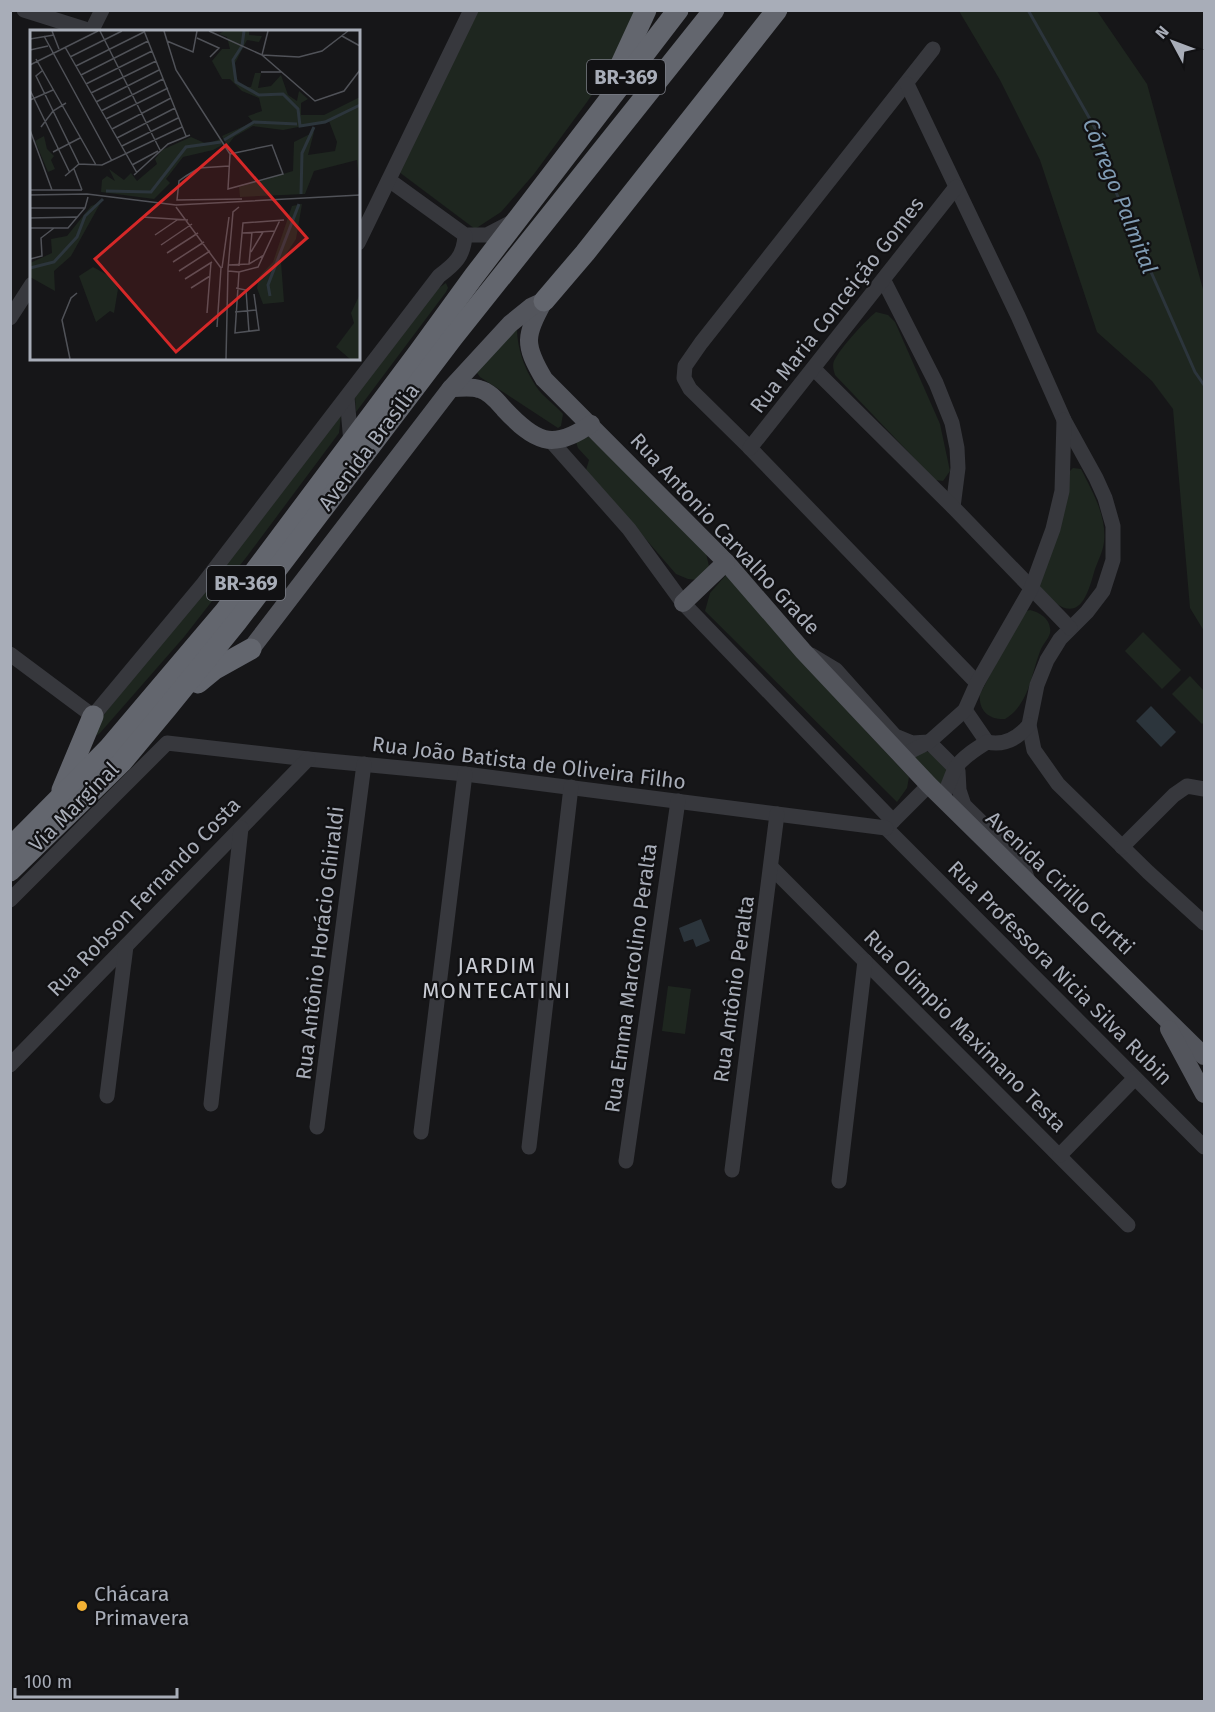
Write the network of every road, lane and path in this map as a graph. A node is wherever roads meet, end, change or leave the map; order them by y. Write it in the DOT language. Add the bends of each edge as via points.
graph roads {
  1 [pos="24,10"];
  2 [pos="102,10"];
  3 [pos="471,10"];
  4 [pos="646,10"];
  5 [pos="678,10"];
  6 [pos="686,10"];
  7 [pos="714,10"];
  8 [pos="777,10"];
  9 [pos="90,30"];
  10 [pos="93,30"];
  11 [pos="933,49"];
  12 [pos="660,80"];
  13 [pos="907,84"];
  14 [pos="575,143"];
  15 [pos="389,180"];
  16 [pos="956,187"];
  17 [pos="518,219"];
  18 [pos="465,235"];
  19 [pos="360,239"];
  20 [pos="439,276"];
  21 [pos="474,276"];
  22 [pos="884,281"];
  23 [pos="30,287"];
  24 [pos="544,301"];
  25 [pos="10,318"];
  26 [pos="814,369"];
  27 [pos="451,388"];
  28 [pos="347,397"];
  29 [pos="1064,420"];
  30 [pos="591,424"];
  31 [pos="552,441"];
  32 [pos="351,443"];
  33 [pos="750,448"];
  34 [pos="1087,461"];
  35 [pos="1063,465"];
  36 [pos="953,507"];
  37 [pos="726,562"];
  38 [pos="1031,589"];
  39 [pos="683,603"];
  40 [pos="1070,628"];
  41 [pos="251,649"];
  42 [pos="803,651"];
  43 [pos="10,654"];
  44 [pos="977,683"];
  45 [pos="167,708"];
  46 [pos="965,710"];
  47 [pos="93,716"];
  48 [pos="1029,725"];
  49 [pos="929,742"];
  50 [pos="987,742"];
  51 [pos="167,743"];
  52 [pos="901,756"];
  53 [pos="308,759"];
  54 [pos="364,764"];
  55 [pos="956,768"];
  56 [pos="465,774"];
  57 [pos="571,787"];
  58 [pos="1204,789"];
  59 [pos="935,791"];
  60 [pos="58,800"];
  61 [pos="678,801"];
  62 [pos="777,814"];
  63 [pos="890,825"];
  64 [pos="241,828"];
  65 [pos="10,848"];
  66 [pos="1122,848"];
  67 [pos="772,868"];
  68 [pos="10,871"];
  69 [pos="1030,886"];
  70 [pos="10,900"];
  71 [pos="1204,923"];
  72 [pos="126,946"];
  73 [pos="865,961"];
  74 [pos="1160,1012"];
  75 [pos="1204,1056"];
  76 [pos="10,1065"];
  77 [pos="1135,1078"];
  78 [pos="1204,1094"];
  79 [pos="107,1096"];
  80 [pos="211,1104"];
  81 [pos="317,1127"];
  82 [pos="421,1132"];
  83 [pos="529,1147"];
  84 [pos="1204,1147"];
  85 [pos="1060,1155"];
  86 [pos="627,1161"];
  87 [pos="732,1170"];
  88 [pos="839,1181"];
  89 [pos="1128,1225"];
  1 -- 9 [label="street"];
  2 -- 10 [label="street"];
  3 -- 15 [label="street"];
  4 -- 14 [label="highway" via="613,82"];
  5 -- 14 [label="highway, Avenida Brasília / BR-369"];
  6 -- 12 [label="highway"];
  7 -- 12 [label="highway, Avenida Brasília / BR-369"];
  8 -- 24 [label="highway"];
  11 -- 13 [label="street"];
  12 -- 45 [label="highway, Avenida Brasília / BR-369" via="454,336"];
  13 -- 16 [label="street"];
  13 -- 33 [label="street" via="685,366 684,378 690,389"];
  14 -- 17 [label="highway, Avenida Brasília / BR-369"];
  15 -- 18 [label="street"];
  15 -- 19 [label="street"];
  16 -- 22 [label="street, Rua Maria Conceição Gomes"];
  16 -- 29 [label="street"];
  17 -- 18 [label="street" via="488,235"];
  17 -- 21 [label="highway, Avenida Brasília / BR-369"];
  18 -- 20 [label="street" via="459,259"];
  20 -- 21 [label="street"];
  20 -- 28 [label="street"];
  21 -- 32 [label="highway, Avenida Brasília / BR-369"];
  22 -- 26 [label="street, Rua Maria Conceição Gomes"];
  22 -- 36 [label="street" via="952,423 958,468"];
  23 -- 25 [label="street"];
  24 -- 27 [label="main road" via="510,324"];
  24 -- 30 [label="main road, Rua Antonio Carvalho Grade" via="531,324 531,357 544,379"];
  26 -- 33 [label="street, Rua Maria Conceição Gomes"];
  26 -- 36 [label="street"];
  27 -- 31 [label="main road" via="482,390 519,425"];
  27 -- 41 [label="main road"];
  28 -- 32 [label="street"];
  28 -- 47 [label="street" via="203,584"];
  29 -- 34 [label="street"];
  29 -- 35 [label="street"];
  30 -- 31 [label="main road" via="575,435"];
  30 -- 37 [label="main road, Rua Antonio Carvalho Grade"];
  31 -- 39 [label="street, Rua Professora Nicia Silva Rubin" via="629,529"];
  32 -- 60 [label="highway, Avenida Brasília / BR-369" via="218,620 124,732"];
  33 -- 44 [label="street"];
  34 -- 35 [label="street"];
  34 -- 40 [label="street" via="1110,513 1113,560 1095,603"];
  35 -- 38 [label="street" via="1062,491 1053,529"];
  36 -- 38 [label="street"];
  37 -- 39 [label="main road"];
  37 -- 42 [label="main road, Rua Antonio Carvalho Grade"];
  38 -- 40 [label="street"];
  38 -- 44 [label="street"];
  39 -- 63 [label="street, Rua Professora Nicia Silva Rubin"];
  40 -- 48 [label="street" via="1041,672"];
  41 -- 45 [label="highway" via="215,669"];
  42 -- 49 [label="street" via="836,670 895,736 912,743"];
  42 -- 52 [label="main road, Rua Antonio Carvalho Grade"];
  43 -- 47 [label="street"];
  44 -- 46 [label="street"];
  45 -- 68 [label="highway, Avenida Brasília / BR-369" via="122,762"];
  46 -- 49 [label="street"];
  46 -- 50 [label="street"];
  47 -- 60 [label="highway"];
  48 -- 50 [label="street" via="1013,739"];
  48 -- 66 [label="street" via="1034,750 1048,773"];
  49 -- 52 [label="street"];
  49 -- 55 [label="street"];
  50 -- 55 [label="street"];
  51 -- 53 [label="street, Rua João Batista de Oliveira Filho"];
  51 -- 70 [label="street, Via Marginal"];
  52 -- 59 [label="main road, Rua Antonio Carvalho Grade"];
  53 -- 54 [label="street, Rua João Batista de Oliveira Filho"];
  53 -- 64 [label="street, Rua Robson Fernando Costa"];
  54 -- 56 [label="street, Rua João Batista de Oliveira Filho"];
  54 -- 81 [label="street, Rua Antônio Horácio Ghiraldi"];
  55 -- 59 [label="street" via="949,787"];
  55 -- 69 [label="street" via="964,804 1021,861"];
  56 -- 57 [label="street, Rua João Batista de Oliveira Filho"];
  56 -- 82 [label="street"];
  57 -- 61 [label="street, Rua João Batista de Oliveira Filho"];
  57 -- 83 [label="street"];
  58 -- 66 [label="street" via="1188,786 1181,790"];
  59 -- 63 [label="street"];
  59 -- 69 [label="main road, Avenida Cirillo Curtti"];
  60 -- 65 [label="highway, Avenida Brasília / BR-369"];
  61 -- 62 [label="street, Rua João Batista de Oliveira Filho"];
  61 -- 86 [label="street, Rua Emma Marcolino Peralta"];
  62 -- 63 [label="street, Rua João Batista de Oliveira Filho"];
  62 -- 67 [label="street, Rua Antônio Peralta"];
  63 -- 77 [label="street, Rua Professora Nicia Silva Rubin"];
  64 -- 72 [label="street, Rua Robson Fernando Costa"];
  64 -- 80 [label="street"];
  66 -- 71 [label="street"];
  67 -- 73 [label="street, Rua Olimpio Maximano Testa"];
  67 -- 87 [label="street, Rua Antônio Peralta"];
  69 -- 74 [label="main road, Avenida Cirillo Curtti"];
  72 -- 76 [label="street, Rua Robson Fernando Costa"];
  72 -- 79 [label="street"];
  73 -- 85 [label="street, Rua Olimpio Maximano Testa"];
  73 -- 88 [label="street"];
  74 -- 75 [label="main road, Avenida Cirillo Curtti"];
  74 -- 78 [label="main road, Avenida Cirillo Curtti"];
  77 -- 84 [label="street, Rua Professora Nicia Silva Rubin"];
  77 -- 85 [label="street"];
  85 -- 89 [label="street, Rua Olimpio Maximano Testa"];
}
